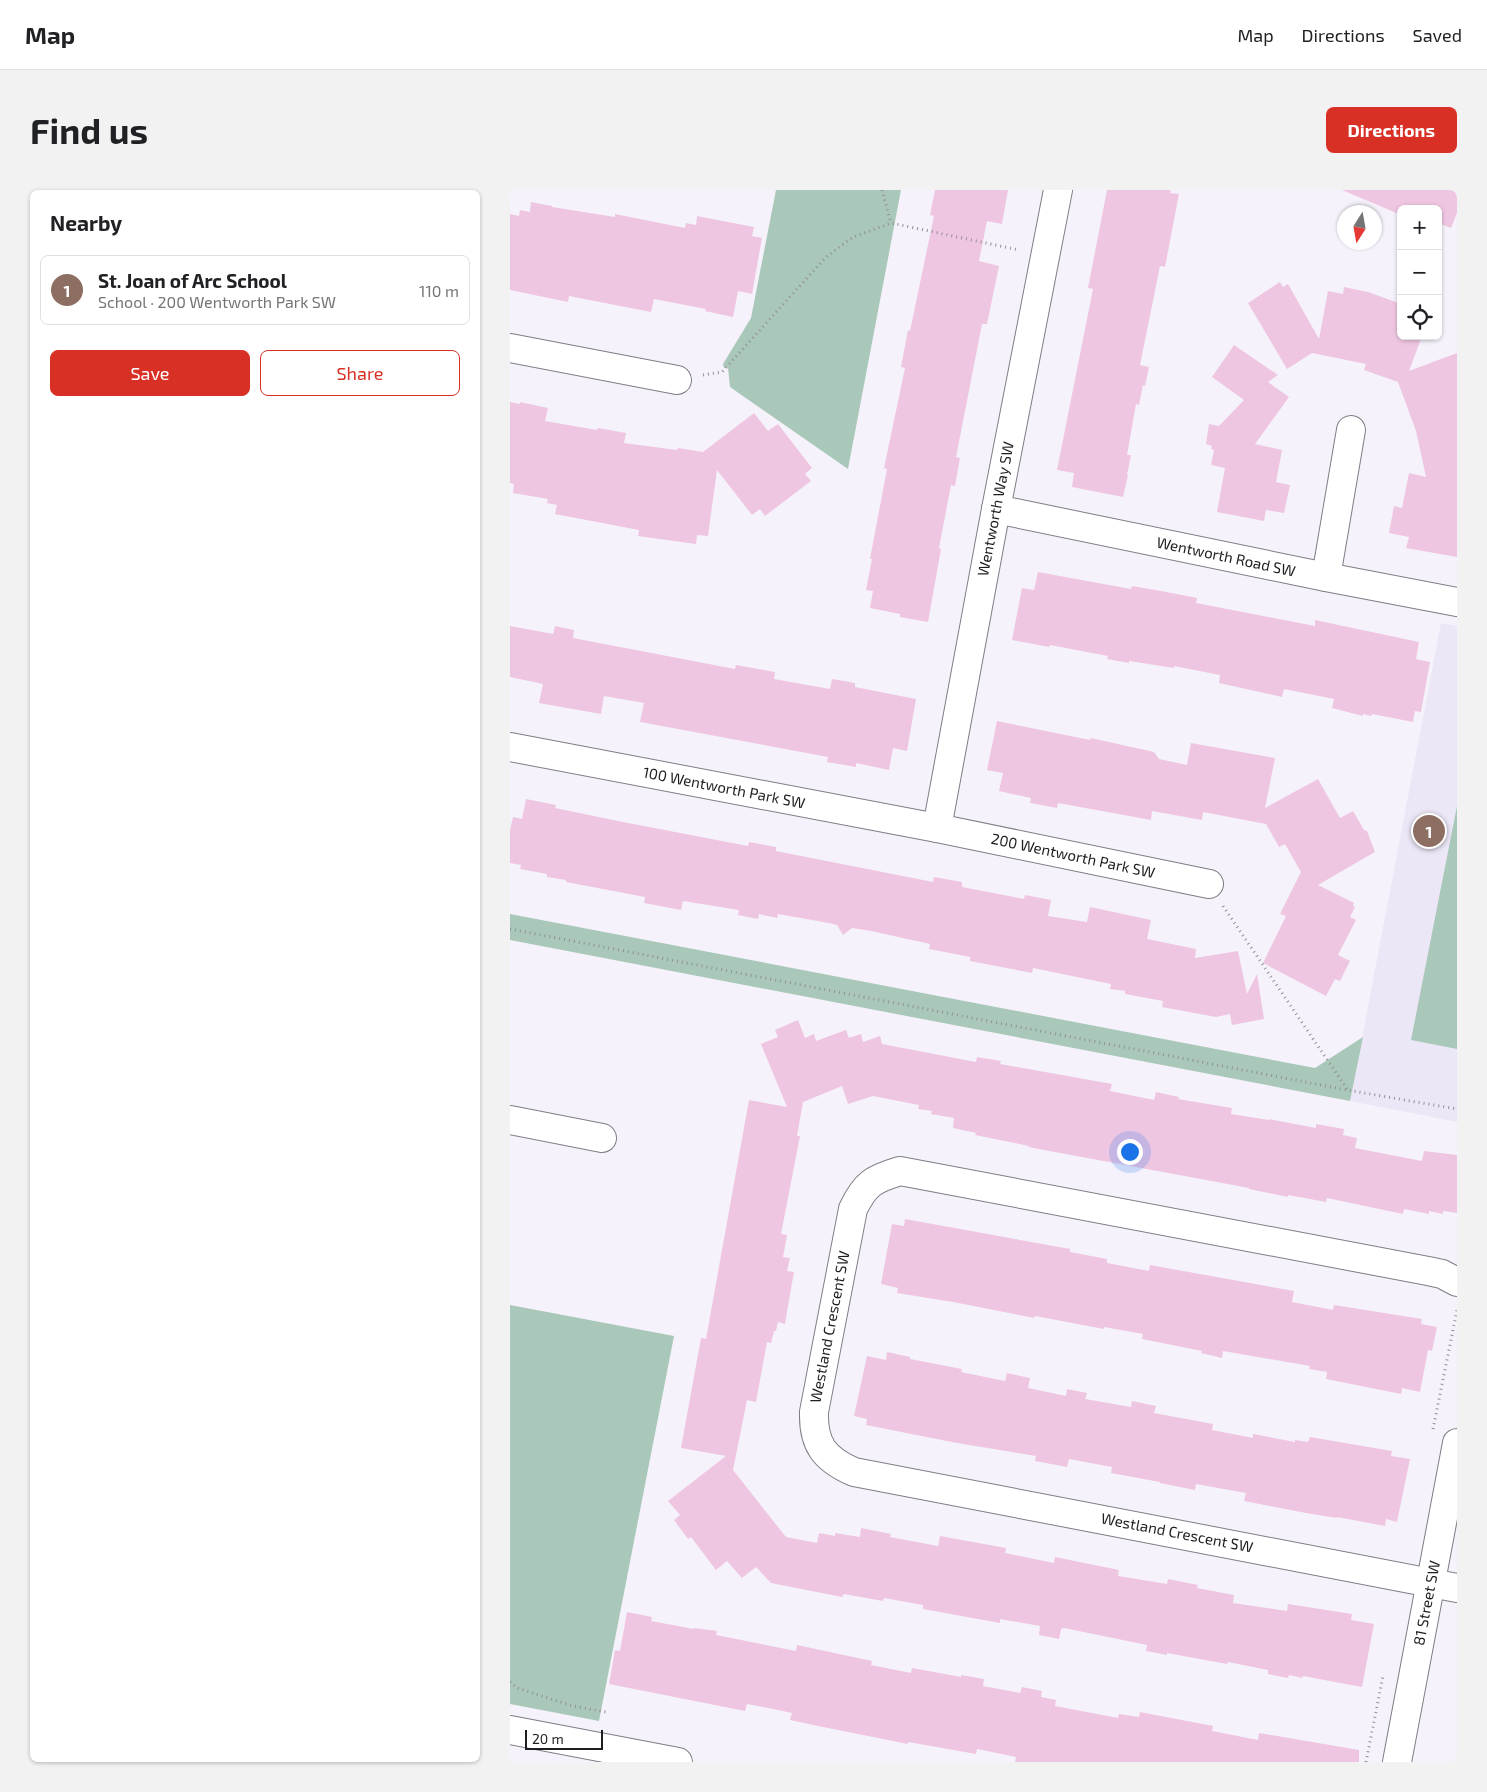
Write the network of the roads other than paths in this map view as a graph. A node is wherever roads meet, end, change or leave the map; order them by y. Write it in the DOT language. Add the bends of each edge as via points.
graph roads {
  1 [pos="1058,190"];
  2 [pos="510,348"];
  3 [pos="677,380"];
  4 [pos="1351,430"];
  5 [pos="996,509"];
  6 [pos="1326,577"];
  7 [pos="1457,602"];
  8 [pos="510,748"];
  9 [pos="937,828"];
  10 [pos="1209,884"];
  11 [pos="510,1120"];
  12 [pos="602,1138"];
  13 [pos="1457,1282"];
  14 [pos="1457,1443"];
  15 [pos="1430,1583"];
  16 [pos="1457,1588"];
  17 [pos="510,1730"];
  18 [pos="678,1762"];
  19 [pos="1397,1762"];
  1 -- 5 [label="street, Wentworth Way SW"];
  2 -- 3 [label="street"];
  4 -- 6 [label="street"];
  5 -- 6 [label="street, Wentworth Road SW"];
  5 -- 9 [label="street, Wentworth Way SW"];
  6 -- 7 [label="street, Wentworth Road SW"];
  8 -- 9 [label="street, 100 Wentworth Park SW"];
  9 -- 10 [label="street, 200 Wentworth Park SW"];
  11 -- 12 [label="street"];
  13 -- 15 [label="street, Westland Crescent SW" via="1428,1271 900,1171 873,1181 853,1209 814,1412 818,1444 827,1456 854,1472"];
  14 -- 15 [label="street, 81 Street SW"];
  15 -- 16 [label="street, Westland Crescent SW"];
  15 -- 19 [label="street, 81 Street SW"];
  17 -- 18 [label="street"];
}
